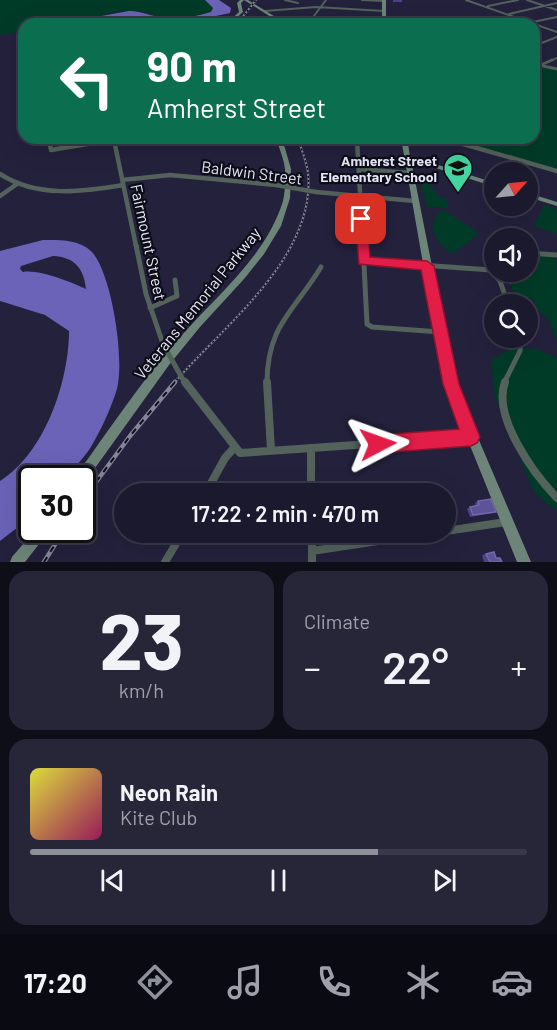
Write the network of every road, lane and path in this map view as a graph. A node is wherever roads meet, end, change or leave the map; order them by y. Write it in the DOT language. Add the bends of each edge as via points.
graph roads {
  1 [pos="240,0"];
  2 [pos="248,0"];
  3 [pos="285,0"];
  4 [pos="326,0"];
  5 [pos="362,0"];
  6 [pos="466,0"];
  7 [pos="518,0"];
  8 [pos="527,0"];
  9 [pos="384,1"];
  10 [pos="298,2"];
  11 [pos="557,3"];
  12 [pos="487,6"];
  13 [pos="545,6"];
  14 [pos="298,8"];
  15 [pos="320,8"];
  16 [pos="265,10"];
  17 [pos="557,10"];
  18 [pos="384,11"];
  19 [pos="508,14"];
  20 [pos="557,16"];
  21 [pos="234,18"];
  22 [pos="276,18"];
  23 [pos="312,18"];
  24 [pos="384,18"];
  25 [pos="518,18"];
  26 [pos="540,21"];
  27 [pos="540,26"];
  28 [pos="557,32"];
  29 [pos="557,38"];
  30 [pos="540,44"];
  31 [pos="557,58"];
  32 [pos="541,65"];
  33 [pos="557,69"];
  34 [pos="49,144"];
  35 [pos="85,144"];
  36 [pos="115,144"];
  37 [pos="281,144"];
  38 [pos="357,144"];
  39 [pos="405,144"];
  40 [pos="462,144"];
  41 [pos="51,150"];
  42 [pos="408,158"];
  43 [pos="359,169"];
  44 [pos="557,171"];
  45 [pos="410,173"];
  46 [pos="0,174"];
  47 [pos="122,182"];
  48 [pos="484,182"];
  49 [pos="17,184"];
  50 [pos="276,185"];
  51 [pos="316,192"];
  52 [pos="0,196"];
  53 [pos="360,197"];
  54 [pos="538,198"];
  55 [pos="415,201"];
  56 [pos="557,204"];
  57 [pos="538,254"];
  58 [pos="557,255"];
  59 [pos="363,261"];
  60 [pos="427,266"];
  61 [pos="321,267"];
  62 [pos="484,268"];
  63 [pos="175,280"];
  64 [pos="150,308"];
  65 [pos="440,332"];
  66 [pos="520,348"];
  67 [pos="471,437"];
  68 [pos="234,448"];
  69 [pos="311,448"];
  70 [pos="270,450"];
  71 [pos="91,465"];
  72 [pos="211,483"];
  73 [pos="311,483"];
  74 [pos="557,498"];
  75 [pos="507,522"];
  76 [pos="456,530"];
  77 [pos="33,543"];
  78 [pos="176,543"];
  79 [pos="312,543"];
  80 [pos="365,543"];
  81 [pos="312,551"];
  82 [pos="18,562"];
  83 [pos="165,562"];
  84 [pos="312,562"];
  85 [pos="525,562"];
  1 -- 2 [label="main road"];
  1 -- 21 [label="main road" via="241,12"];
  2 -- 16 [label="main road"];
  3 -- 10 [label="street"];
  4 -- 15 [label="street"];
  5 -- 9 [label="street"];
  6 -- 12 [label="street"];
  7 -- 12 [label="street"];
  8 -- 13 [label="street"];
  9 -- 18 [label="main road"];
  10 -- 14 [label="street"];
  11 -- 13 [label="street"];
  12 -- 19 [label="street"];
  13 -- 17 [label="street"];
  13 -- 19 [label="street"];
  14 -- 15 [label="street"];
  14 -- 16 [label="street"];
  15 -- 18 [label="street"];
  15 -- 23 [label="street"];
  16 -- 22 [label="main road"];
  18 -- 24 [label="main road"];
  19 -- 25 [label="street"];
  20 -- 26 [label="street"];
  27 -- 28 [label="street"];
  29 -- 30 [label="street"];
  31 -- 32 [label="street"];
  32 -- 33 [label="street"];
  34 -- 41 [label="street"];
  35 -- 41 [label="street"];
  36 -- 47 [label="street, Fairmount Street"];
  37 -- 71 [label="main road, Veterans Memorial Parkway" via="289,183 272,235 249,268 179,345"];
  38 -- 43 [label="street"];
  39 -- 42 [label="main road"];
  40 -- 44 [label="street"];
  42 -- 45 [label="main road"];
  42 -- 48 [label="main road"];
  43 -- 45 [label="street"];
  43 -- 53 [label="street"];
  45 -- 55 [label="main road"];
  46 -- 49 [label="street"];
  47 -- 49 [label="street, Baldwin Street" via="67,192"];
  47 -- 50 [label="street, Baldwin Street" via="165,175"];
  47 -- 64 [label="street, Fairmount Street"];
  49 -- 52 [label="street"];
  50 -- 51 [label="street, Baldwin Street, bridge"];
  51 -- 53 [label="street, Baldwin Street"];
  53 -- 55 [label="street, Baldwin Street"];
  53 -- 59 [label="street"];
  54 -- 56 [label="main road"];
  55 -- 60 [label="main road"];
  57 -- 58 [label="street"];
  59 -- 60 [label="street"];
  59 -- 65 [label="street" via="367,324"];
  60 -- 62 [label="street"];
  60 -- 65 [label="main road"];
  61 -- 70 [label="street" via="271,345"];
  63 -- 64 [label="street" via="177,296"];
  64 -- 68 [label="street, Fairmount Street, bridge" via="163,344 186,383"];
  65 -- 67 [label="main road" via="453,391"];
  66 -- 74 [label="street" via="503,387 503,402 530,462"];
  67 -- 69 [label="street"];
  67 -- 75 [label="main road"];
  68 -- 70 [label="street" via="240,453"];
  68 -- 72 [label="street"];
  69 -- 70 [label="street"];
  69 -- 73 [label="street"];
  75 -- 76 [label="street"];
  75 -- 85 [label="main road"];
  77 -- 82 [label="main road"];
  78 -- 83 [label="street"];
  79 -- 81 [label="street"];
  80 -- 81 [label="street"];
  81 -- 84 [label="street"];
}
